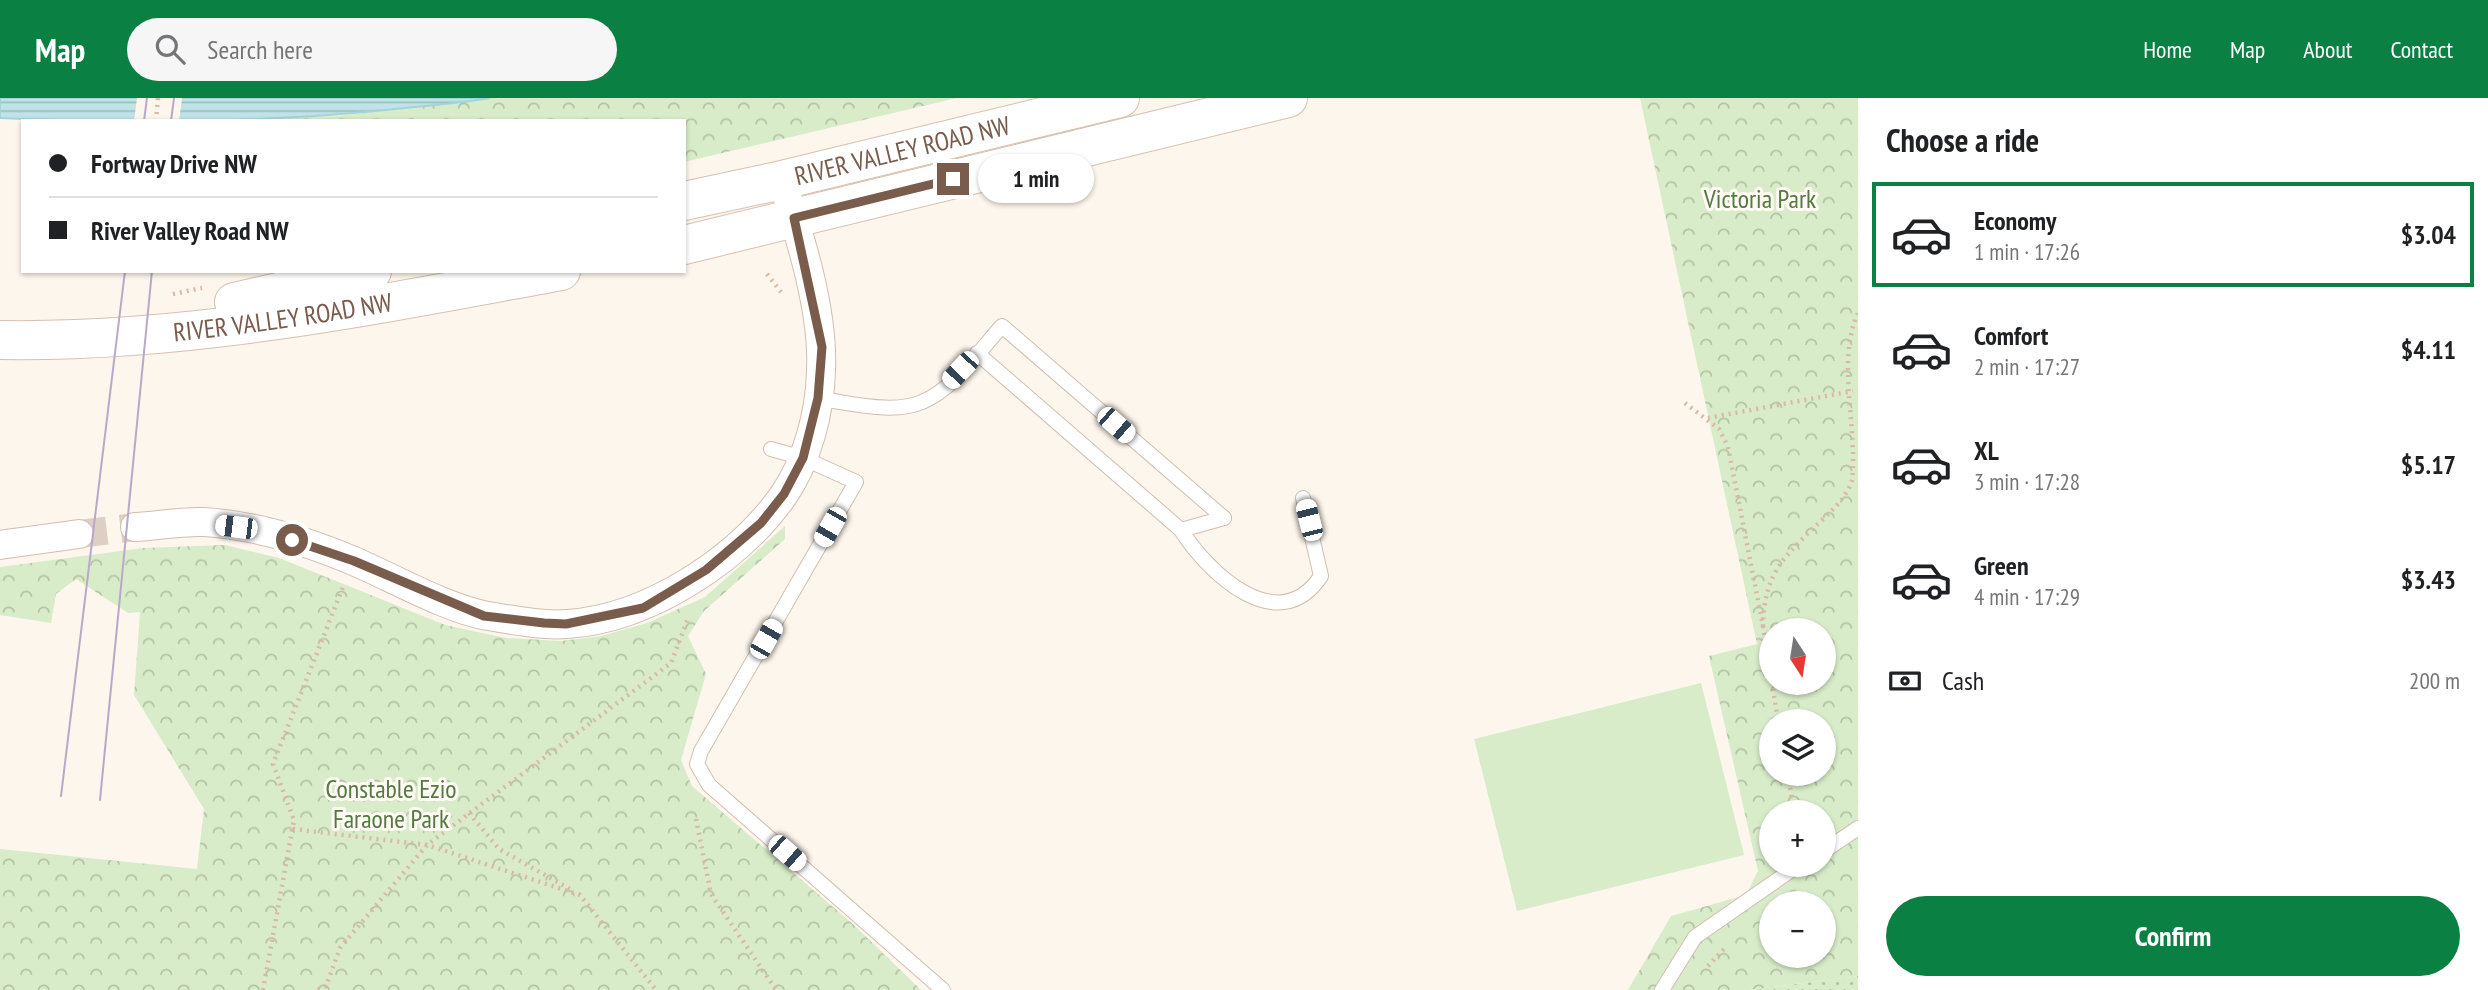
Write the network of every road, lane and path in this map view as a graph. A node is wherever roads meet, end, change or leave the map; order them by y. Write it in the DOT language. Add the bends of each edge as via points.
graph roads {
  1 [pos="158,98"];
  2 [pos="1120,98"];
  3 [pos="1288,98"];
  4 [pos="156,119"];
  5 [pos="782,180"];
  6 [pos="686,201"];
  7 [pos="794,218"];
  8 [pos="686,245"];
  9 [pos="363,273"];
  10 [pos="549,273"];
  11 [pos="767,274"];
  12 [pos="212,287"];
  13 [pos="162,296"];
  14 [pos="783,301"];
  15 [pos="1858,313"];
  16 [pos="0,330"];
  17 [pos="0,340"];
  18 [pos="977,353"];
  19 [pos="1853,391"];
  20 [pos="818,398"];
  21 [pos="1685,402"];
  22 [pos="1707,418"];
  23 [pos="771,449"];
  24 [pos="803,458"];
  25 [pos="1303,498"];
  26 [pos="135,527"];
  27 [pos="1181,530"];
  28 [pos="79,534"];
  29 [pos="0,545"];
  30 [pos="706,570"];
  31 [pos="341,593"];
  32 [pos="1761,618"];
  33 [pos="1763,618"];
  34 [pos="469,813"];
  35 [pos="696,819"];
  36 [pos="1858,828"];
  37 [pos="293,829"];
  38 [pos="1836,843"];
  39 [pos="427,845"];
  40 [pos="1781,877"];
  41 [pos="580,895"];
  42 [pos="1733,941"];
  43 [pos="1703,973"];
  44 [pos="263,990"];
  45 [pos="318,990"];
  46 [pos="656,990"];
  47 [pos="776,990"];
  48 [pos="943,990"];
  49 [pos="1662,990"];
  1 -- 4 [label="path"];
  2 -- 5 [label="main road, RIVER VALLEY ROAD NW"];
  3 -- 7 [label="main road, RIVER VALLEY ROAD NW"];
  5 -- 6 [label="main road, RIVER VALLEY ROAD NW"];
  5 -- 7 [label="street"];
  7 -- 8 [label="main road, RIVER VALLEY ROAD NW"];
  7 -- 20 [label="street" via="822,347"];
  9 -- 16 [label="main road, RIVER VALLEY ROAD NW" via="198,310"];
  10 -- 17 [label="main road, RIVER VALLEY ROAD NW" via="207,329 90,340"];
  11 -- 14 [label="path" via="780,289"];
  12 -- 13 [label="path"];
  15 -- 19 [label="path" via="1851,337"];
  18 -- 20 [label="lane" via="944,388 920,403 888,407"];
  18 -- 27 [label="lane"];
  18 -- 27 [label="lane" via="1002,326 1224,519"];
  19 -- 22 [label="path"];
  19 -- 33 [label="path" via="1855,449 1848,490 1773,573 1763,598"];
  20 -- 24 [label="street"];
  21 -- 22 [label="path"];
  22 -- 32 [label="path" via="1728,447"];
  23 -- 24 [label="lane"];
  24 -- 30 [label="street" via="784,494 761,523"];
  24 -- 48 [label="lane" via="856,482 697,764 709,785"];
  25 -- 27 [label="lane" via="1321,576 1315,586 1291,602 1258,601 1204,562"];
  26 -- 30 [label="street" via="203,522 251,528 354,561 484,616 555,624 643,608"];
  28 -- 29 [label="street"];
  30 -- 34 [label="path" via="671,663"];
  31 -- 37 [label="path" via="273,764 294,820"];
  34 -- 39 [label="path"];
  34 -- 41 [label="path" via="499,849"];
  35 -- 47 [label="path" via="711,894"];
  36 -- 38 [label="lane"];
  37 -- 39 [label="path"];
  37 -- 44 [label="path"];
  39 -- 41 [label="path"];
  39 -- 45 [label="path" via="340,948 326,986"];
  40 -- 49 [label="lane" via="1695,937"];
  41 -- 46 [label="path"];
  42 -- 43 [label="path"];
}
